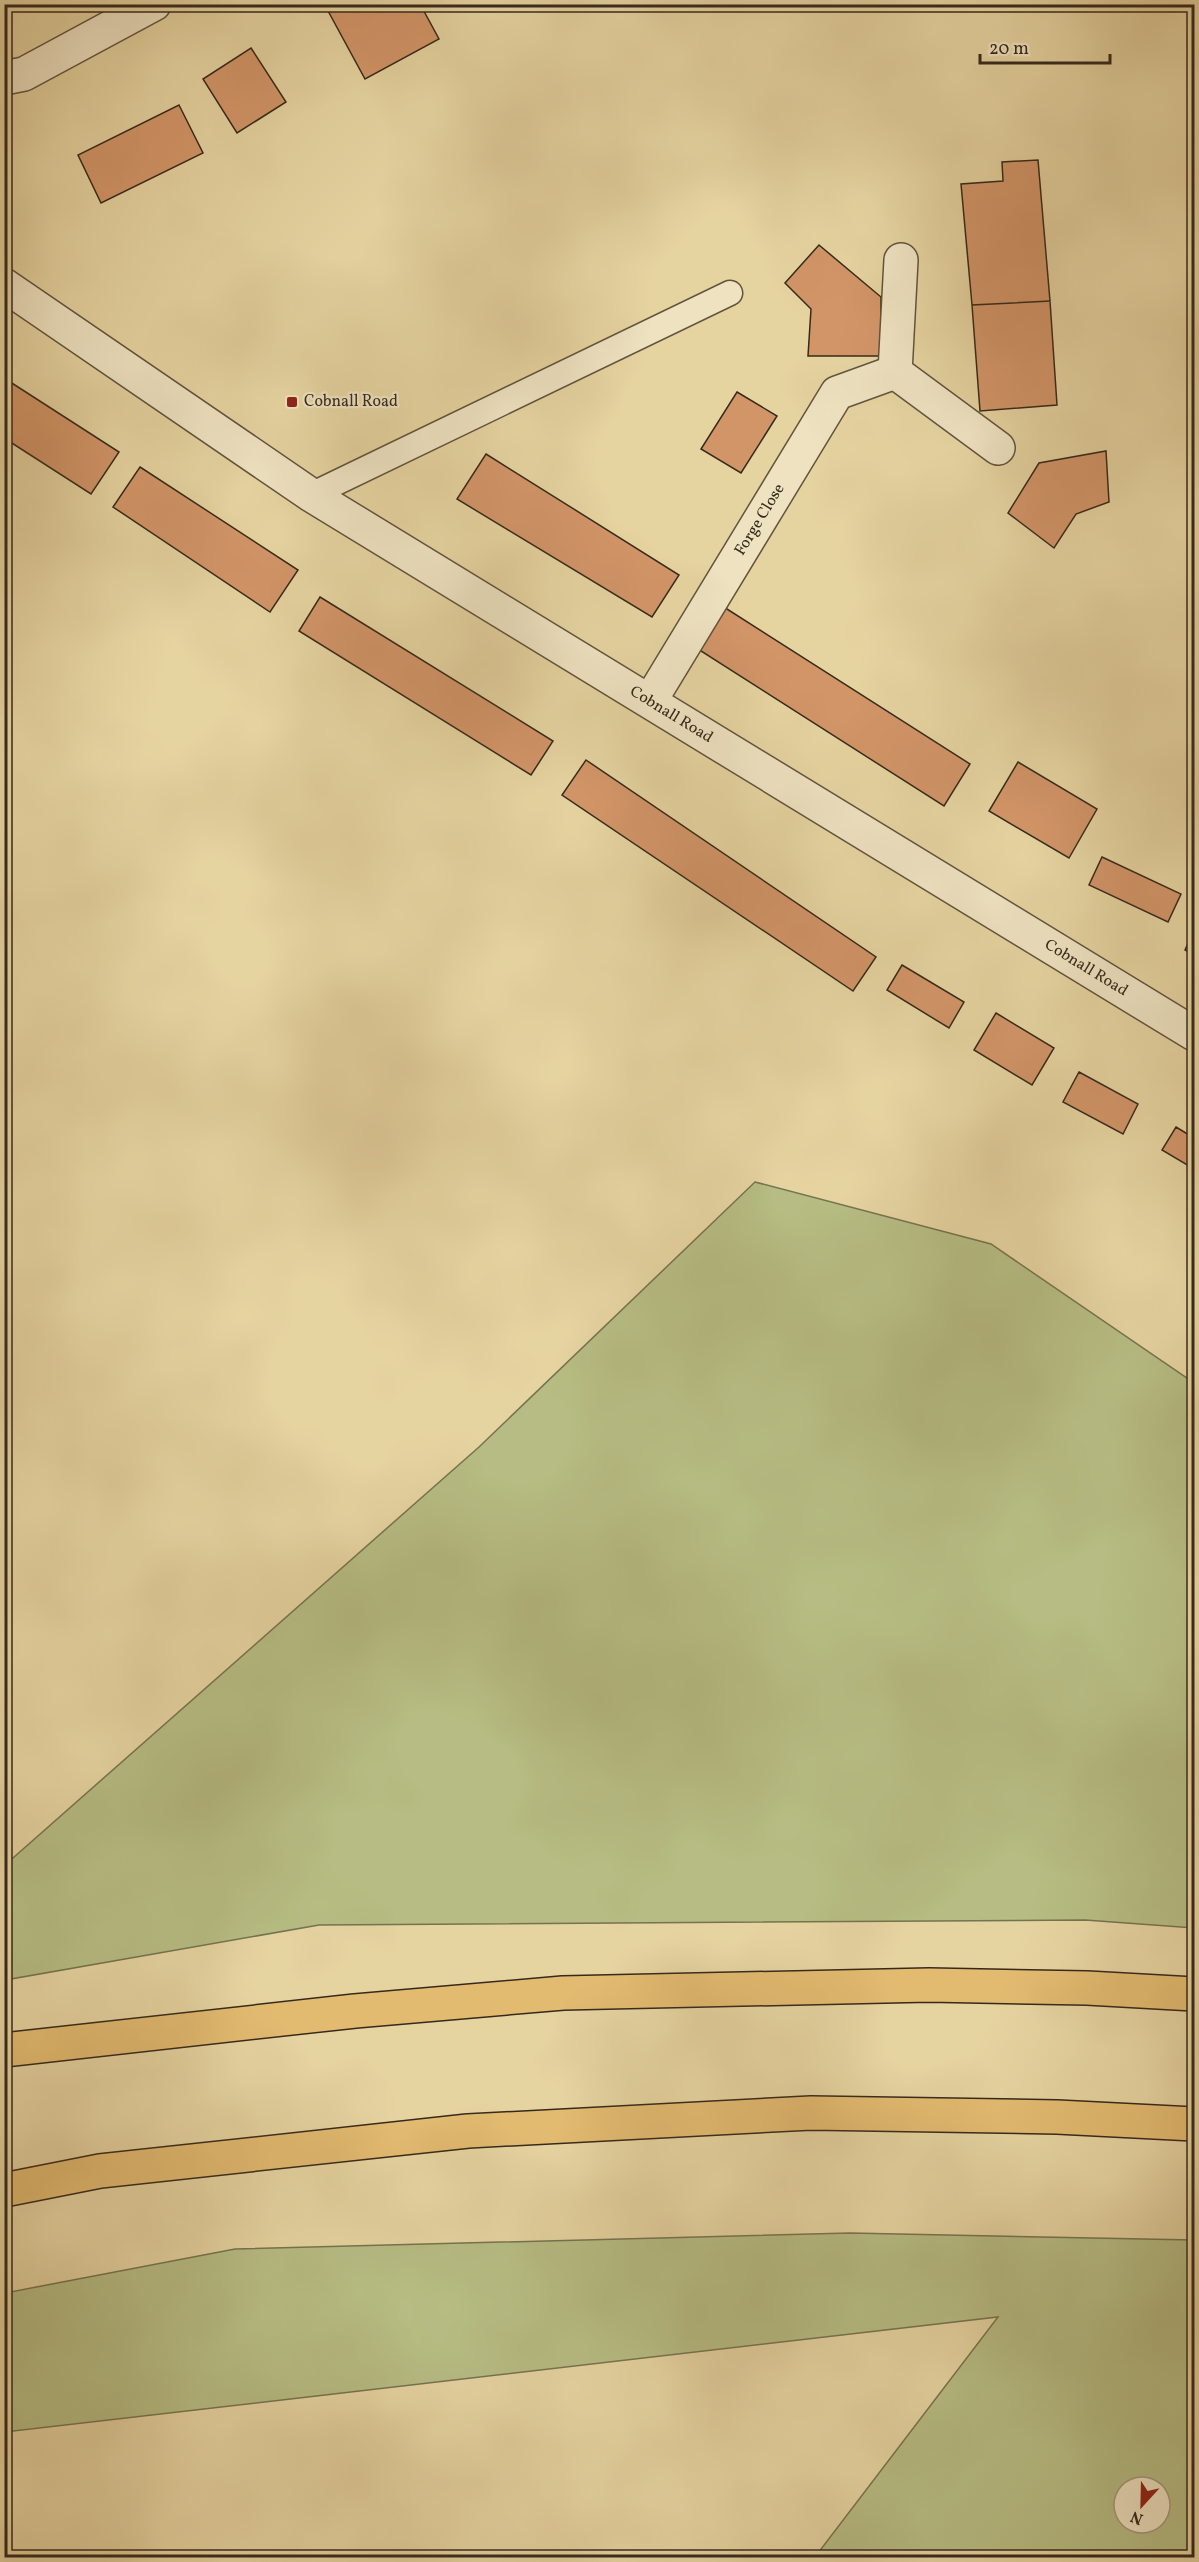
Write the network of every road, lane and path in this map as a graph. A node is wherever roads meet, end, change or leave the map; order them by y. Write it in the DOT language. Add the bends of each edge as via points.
graph roads {
  1 [pos="154,4"];
  2 [pos="4,78"];
  3 [pos="901,260"];
  4 [pos="4,285"];
  5 [pos="730,293"];
  6 [pos="895,372"];
  7 [pos="998,448"];
  8 [pos="311,495"];
  9 [pos="650,701"];
  10 [pos="1194,1034"];
  11 [pos="1194,1994"];
  12 [pos="4,2050"];
  13 [pos="1194,2124"];
  14 [pos="4,2190"];
  1 -- 2 [label="street" via="24,74"];
  3 -- 6 [label="street"];
  4 -- 8 [label="street, Cobnall Road"];
  5 -- 8 [label="lane"];
  6 -- 7 [label="street"];
  6 -- 9 [label="street, Forge Close" via="837,393"];
  8 -- 9 [label="street, Cobnall Road"];
  9 -- 10 [label="street, Cobnall Road"];
  11 -- 12 [label="highway" via="929,1985 563,1993 355,2011"];
  13 -- 14 [label="highway" via="1057,2116 810,2113 468,2131 100,2171"];
}
